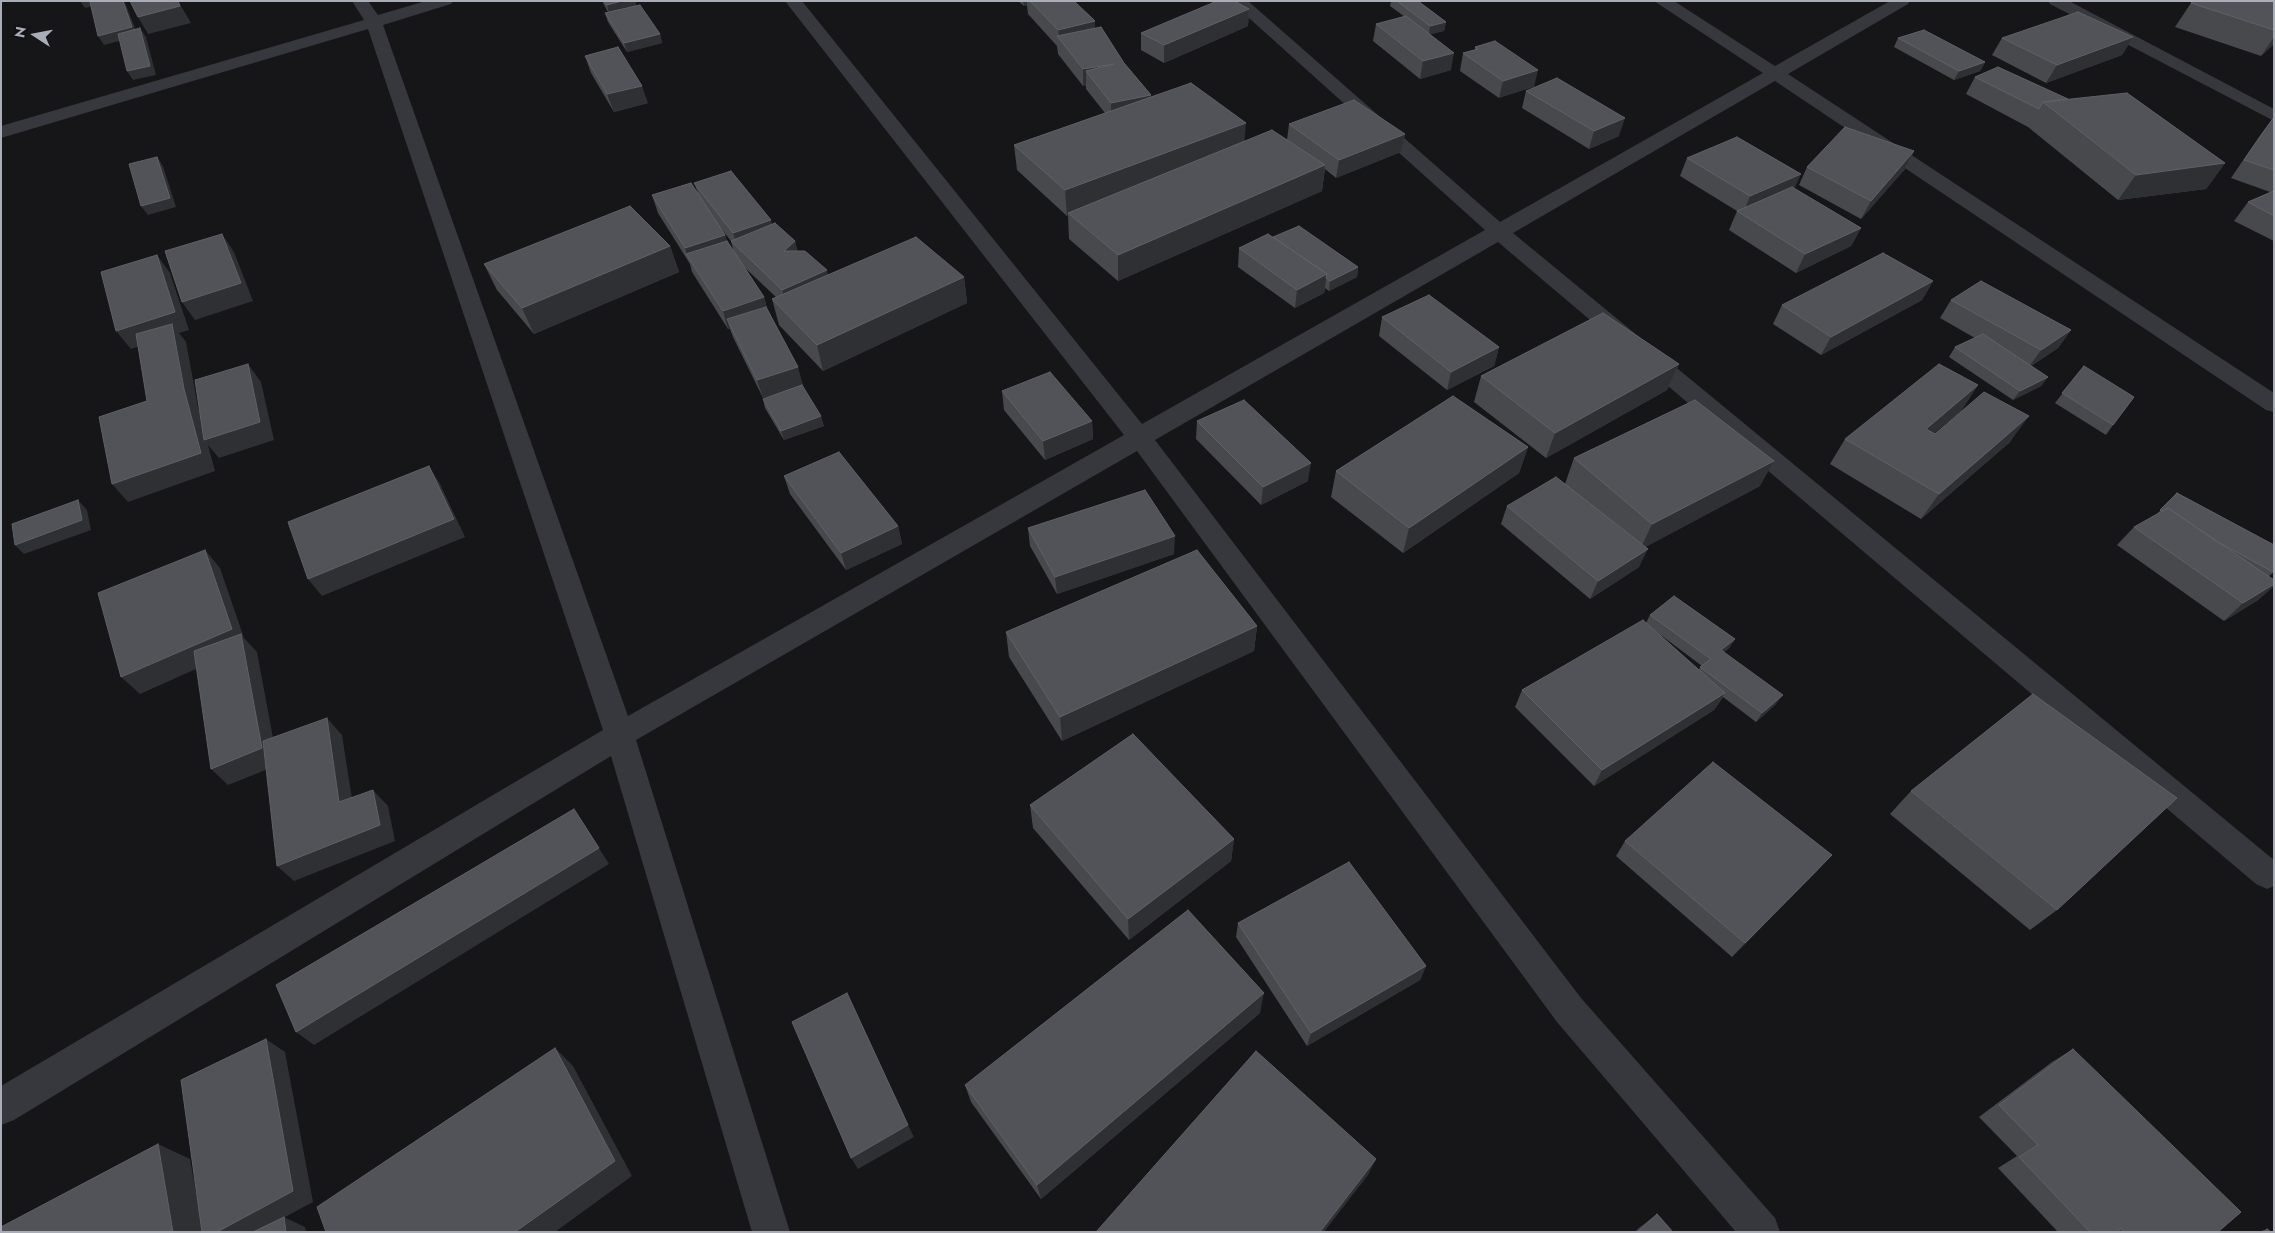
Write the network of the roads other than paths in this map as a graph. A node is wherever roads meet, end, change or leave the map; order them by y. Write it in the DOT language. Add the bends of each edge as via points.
graph roads {
  1 [pos="445,1"];
  2 [pos="793,1"];
  3 [pos="1238,1"];
  4 [pos="1662,1"];
  5 [pos="1902,1"];
  6 [pos="2056,1"];
  7 [pos="367,12"];
  8 [pos="1776,74"];
  9 [pos="2274,116"];
  10 [pos="1,132"];
  11 [pos="1499,232"];
  12 [pos="2274,404"];
  13 [pos="1140,438"];
  14 [pos="620,735"];
  15 [pos="2267,874"];
  16 [pos="1,1107"];
  17 [pos="771,1232"];
  18 [pos="1761,1232"];
  1 -- 7 [label="street"];
  2 -- 13 [label="street"];
  3 -- 11 [label="street"];
  4 -- 8 [label="street"];
  5 -- 8 [label="street"];
  6 -- 9 [label="street"];
  7 -- 10 [label="street"];
  7 -- 14 [label="street"];
  8 -- 11 [label="street"];
  8 -- 12 [label="street"];
  11 -- 13 [label="street"];
  11 -- 15 [label="street"];
  13 -- 14 [label="street"];
  13 -- 18 [label="street" via="1568,1010"];
  14 -- 16 [label="street"];
  14 -- 17 [label="street"];
}
